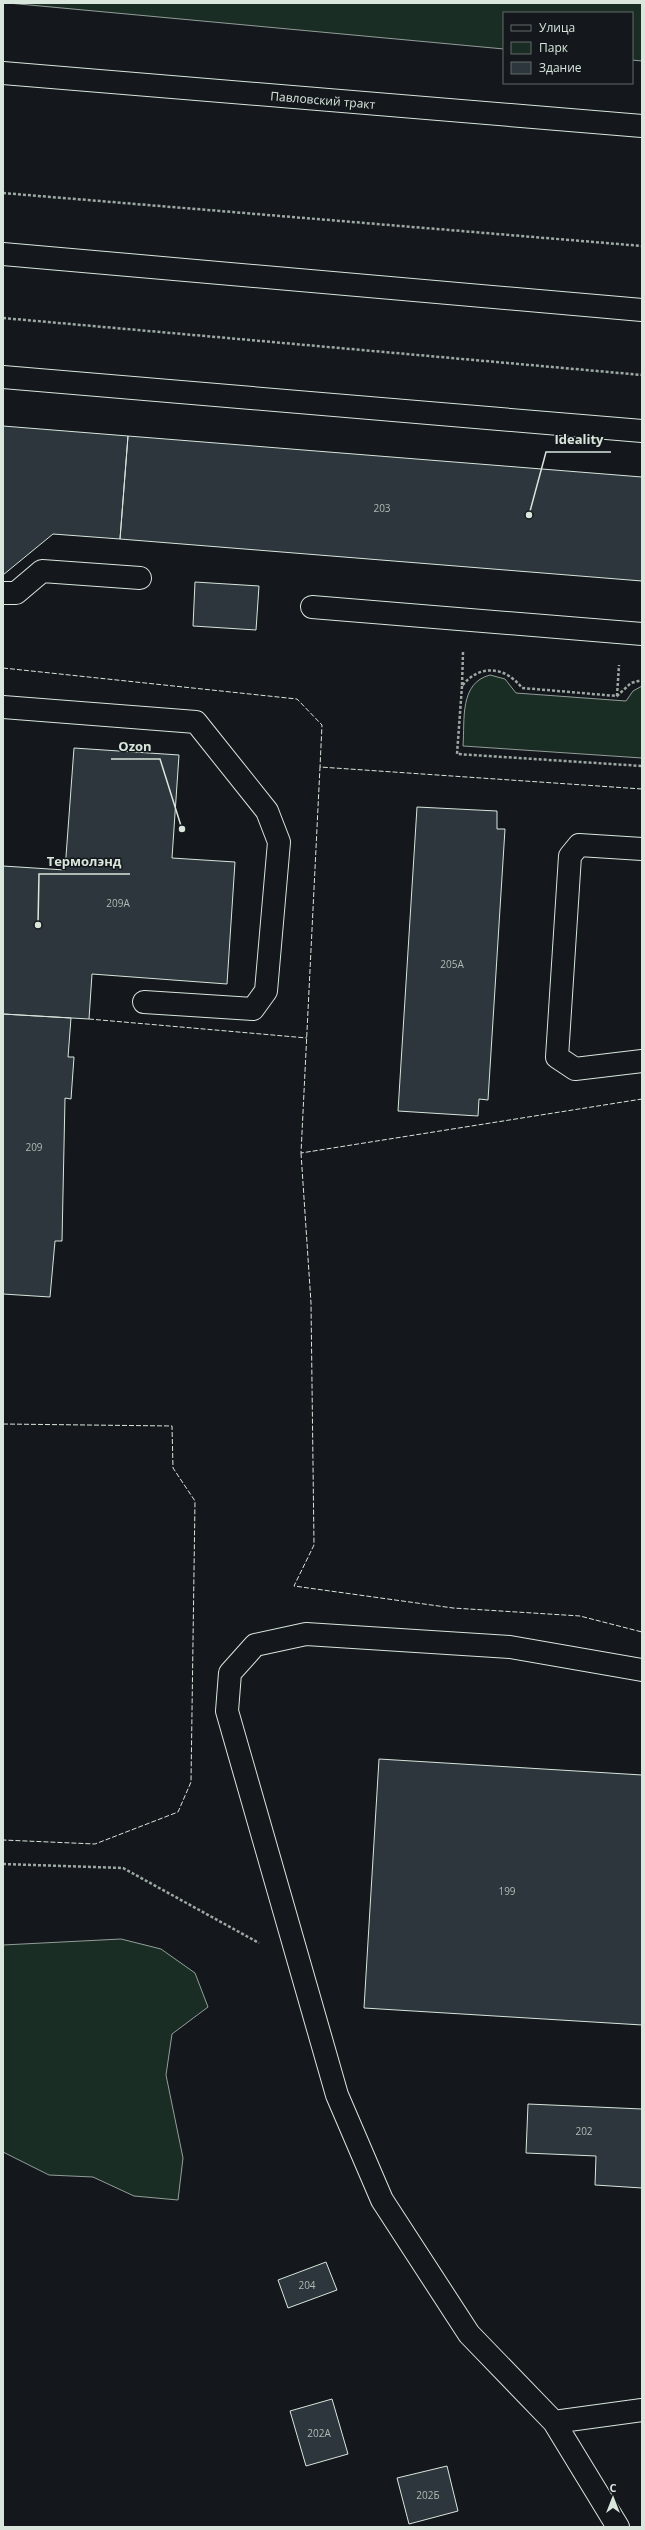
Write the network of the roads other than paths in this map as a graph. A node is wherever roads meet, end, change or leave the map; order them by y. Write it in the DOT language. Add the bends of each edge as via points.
graph roads {
  1 [pos="3,73"];
  2 [pos="642,126"];
  3 [pos="3,254"];
  4 [pos="642,310"];
  5 [pos="3,376"];
  6 [pos="642,431"];
  7 [pos="140,578"];
  8 [pos="3,593"];
  9 [pos="312,607"];
  10 [pos="642,634"];
  11 [pos="3,707"];
  12 [pos="642,849"];
  13 [pos="144,1002"];
  14 [pos="642,1061"];
  15 [pos="642,1670"];
  16 [pos="642,2410"];
  17 [pos="554,2422"];
  18 [pos="618,2527"];
  1 -- 2 [label="street, Павловский тракт"];
  3 -- 4 [label="street"];
  5 -- 6 [label="street"];
  7 -- 8 [label="street" via="42,571 16,593"];
  9 -- 10 [label="street"];
  11 -- 13 [label="street" via="196,722 267,811 279,842 266,991 253,1009"];
  12 -- 14 [label="street" via="580,845 570,856 557,1057 575,1069"];
  15 -- 17 [label="street" via="510,1647 306,1634 255,1644 230,1673 227,1712 298,1965 337,2095 382,2200 469,2334"];
  16 -- 17 [label="street"];
  17 -- 18 [label="street"];
}
